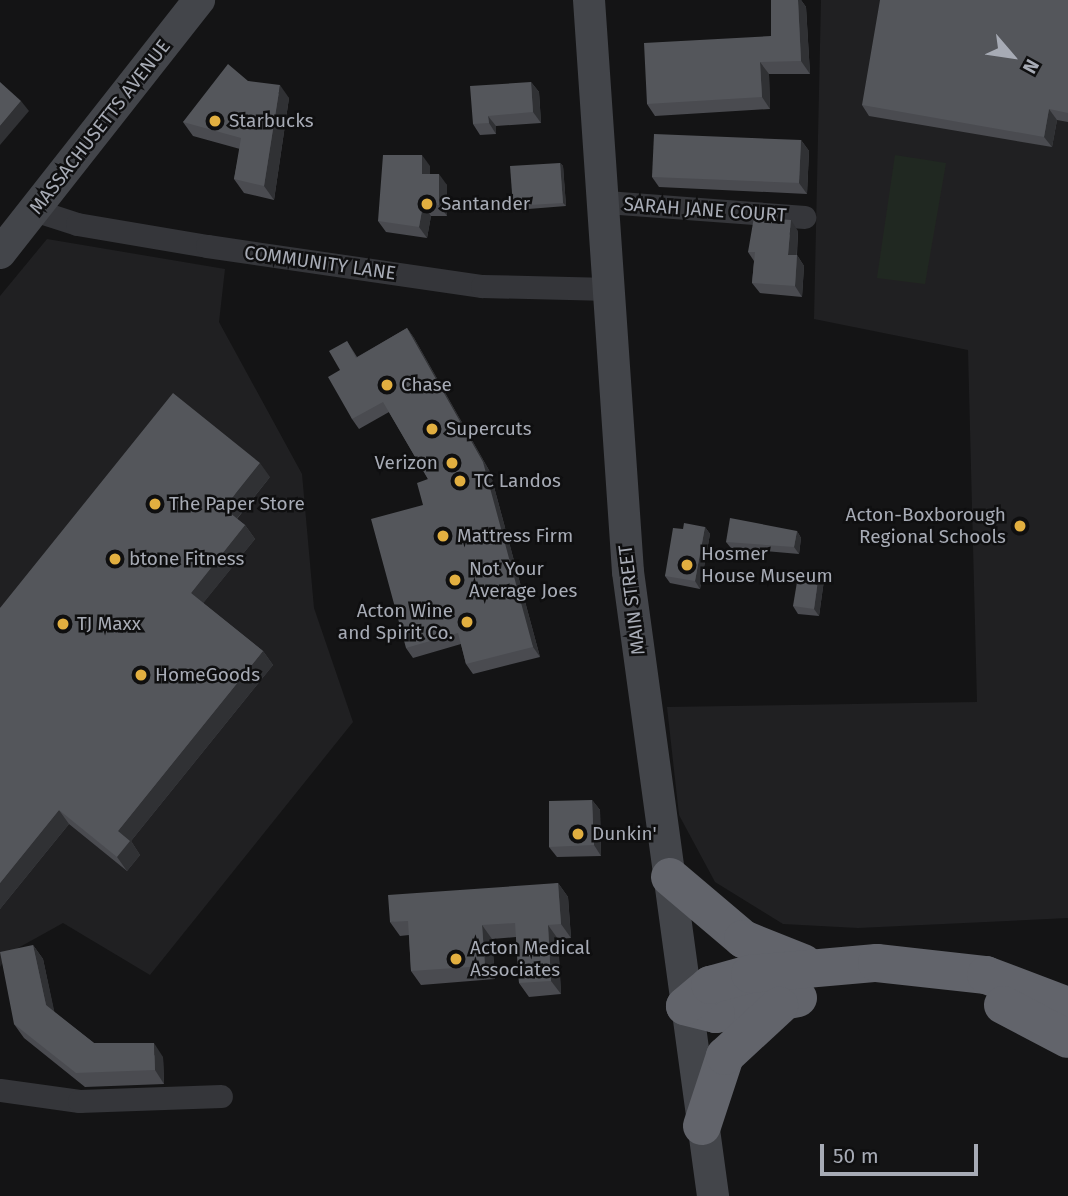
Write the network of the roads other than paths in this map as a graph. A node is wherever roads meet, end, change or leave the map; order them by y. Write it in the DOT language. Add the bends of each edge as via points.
graph roads {
  1 [pos="198,0"];
  2 [pos="589,0"];
  3 [pos="606,202"];
  4 [pos="34,210"];
  5 [pos="804,217"];
  6 [pos="0,253"];
  7 [pos="610,289"];
  8 [pos="670,877"];
  9 [pos="833,965"];
  10 [pos="798,998"];
  11 [pos="685,1006"];
  12 [pos="1068,1006"];
  13 [pos="1068,1039"];
  14 [pos="0,1090"];
  15 [pos="221,1096"];
  16 [pos="702,1126"];
  17 [pos="713,1196"];
  1 -- 4 [label="main road, MASSACHUSETTS AVENUE"];
  2 -- 3 [label="main road, MAIN STREET"];
  3 -- 5 [label="street, SARAH JANE COURT"];
  3 -- 7 [label="main road, MAIN STREET"];
  4 -- 6 [label="main road, MASSACHUSETTS AVENUE"];
  4 -- 7 [label="street, COMMUNITY LANE" via="77,225 482,286"];
  7 -- 8 [label="main road, MAIN STREET" via="628,572"];
  8 -- 9 [label="highway" via="764,952"];
  8 -- 11 [label="main road, MAIN STREET"];
  9 -- 11 [label="highway" via="720,981"];
  9 -- 12 [label="highway" via="955,968 1015,983"];
  10 -- 11 [label="highway" via="716,1014"];
  10 -- 13 [label="highway" via="868,988 940,991 1012,1008"];
  10 -- 16 [label="highway" via="762,1016 734,1045 712,1081"];
  11 -- 16 [label="main road, MAIN STREET"];
  14 -- 15 [label="street" via="89,1102"];
  16 -- 17 [label="main road, MAIN STREET"];
}
